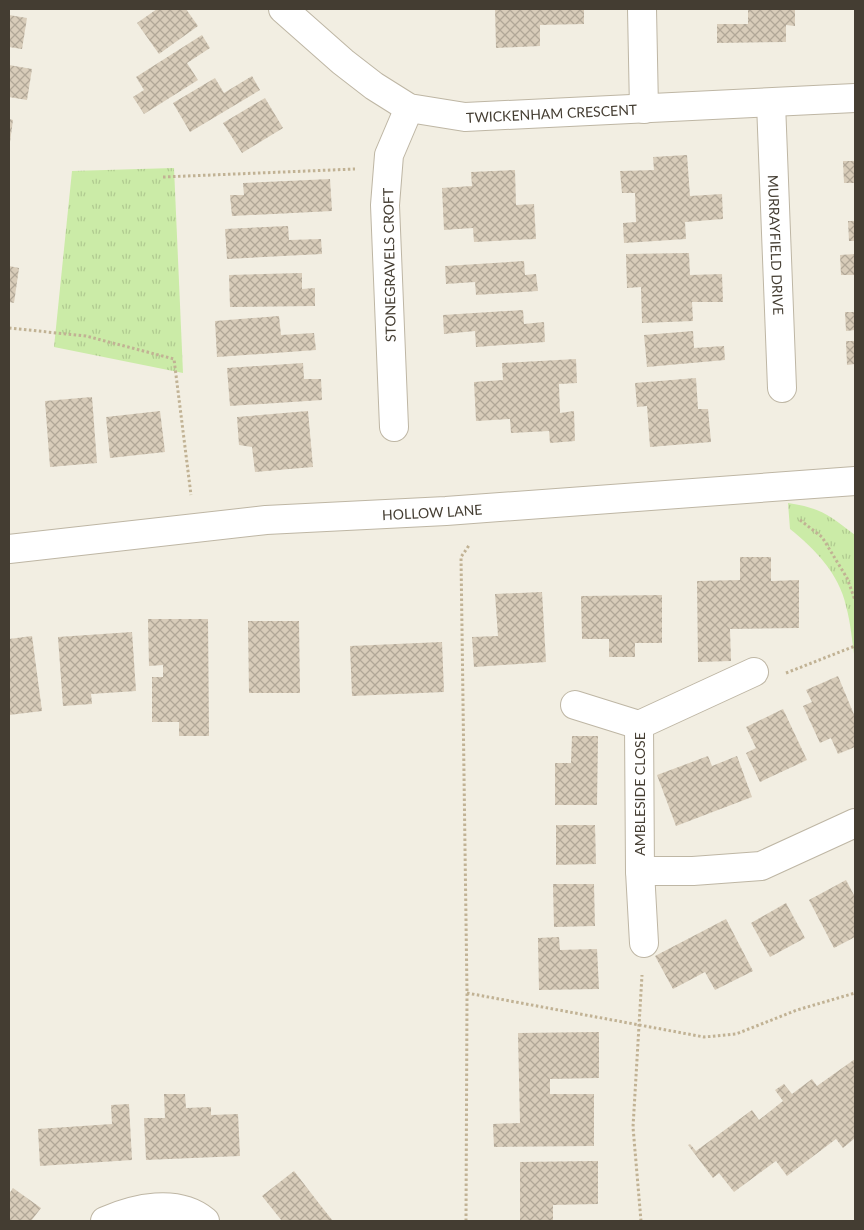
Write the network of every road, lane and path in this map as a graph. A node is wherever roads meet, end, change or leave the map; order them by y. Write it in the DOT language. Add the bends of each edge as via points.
graph roads {
  1 [pos="283,9"];
  2 [pos="642,9"];
  3 [pos="855,98"];
  4 [pos="771,103"];
  5 [pos="409,108"];
  6 [pos="644,109"];
  7 [pos="388,167"];
  8 [pos="163,177"];
  9 [pos="9,328"];
  10 [pos="782,388"];
  11 [pos="394,427"];
  12 [pos="855,481"];
  13 [pos="794,485"];
  14 [pos="497,507"];
  15 [pos="195,528"];
  16 [pos="9,549"];
  17 [pos="855,600"];
  18 [pos="855,646"];
  19 [pos="754,672"];
  20 [pos="575,705"];
  21 [pos="639,724"];
  22 [pos="855,823"];
  23 [pos="640,870"];
  24 [pos="644,943"];
  25 [pos="467,993"];
  26 [pos="855,993"];
  27 [pos="639,1025"];
  28 [pos="105,1221"];
  29 [pos="205,1221"];
  30 [pos="466,1221"];
  31 [pos="640,1221"];
  1 -- 5 [label="street, TWICKENHAM CRESCENT" via="351,68"];
  2 -- 6 [label="street"];
  3 -- 4 [label="street, TWICKENHAM CRESCENT"];
  4 -- 6 [label="street, TWICKENHAM CRESCENT"];
  4 -- 10 [label="street, MURRAYFIELD DRIVE"];
  5 -- 6 [label="street, TWICKENHAM CRESCENT" via="465,117"];
  5 -- 7 [label="street, STONEGRAVELS CROFT" via="389,155"];
  7 -- 8 [label="path"];
  7 -- 11 [label="street, STONEGRAVELS CROFT" via="385,205"];
  9 -- 15 [label="path" via="86,336 174,358"];
  12 -- 13 [label="street, HOLLOW LANE"];
  13 -- 14 [label="street, HOLLOW LANE"];
  13 -- 17 [label="path" via="798,518 822,537 847,578"];
  14 -- 15 [label="street, HOLLOW LANE" via="266,520"];
  14 -- 25 [label="path" via="460,557"];
  15 -- 16 [label="street, HOLLOW LANE"];
  18 -- 19 [label="path" via="778,676"];
  19 -- 21 [label="street, AMBLESIDE CLOSE"];
  20 -- 21 [label="street"];
  21 -- 23 [label="street, AMBLESIDE CLOSE"];
  22 -- 23 [label="street, AMBLESIDE CLOSE" via="761,866 693,871"];
  23 -- 24 [label="street, AMBLESIDE CLOSE"];
  24 -- 27 [label="path"];
  25 -- 27 [label="path"];
  25 -- 30 [label="path"];
  26 -- 27 [label="path" via="797,1010 736,1034 704,1037"];
  27 -- 31 [label="path" via="634,1127"];
  28 -- 29 [label="street" via="126,1212 168,1206 195,1213"];
}
